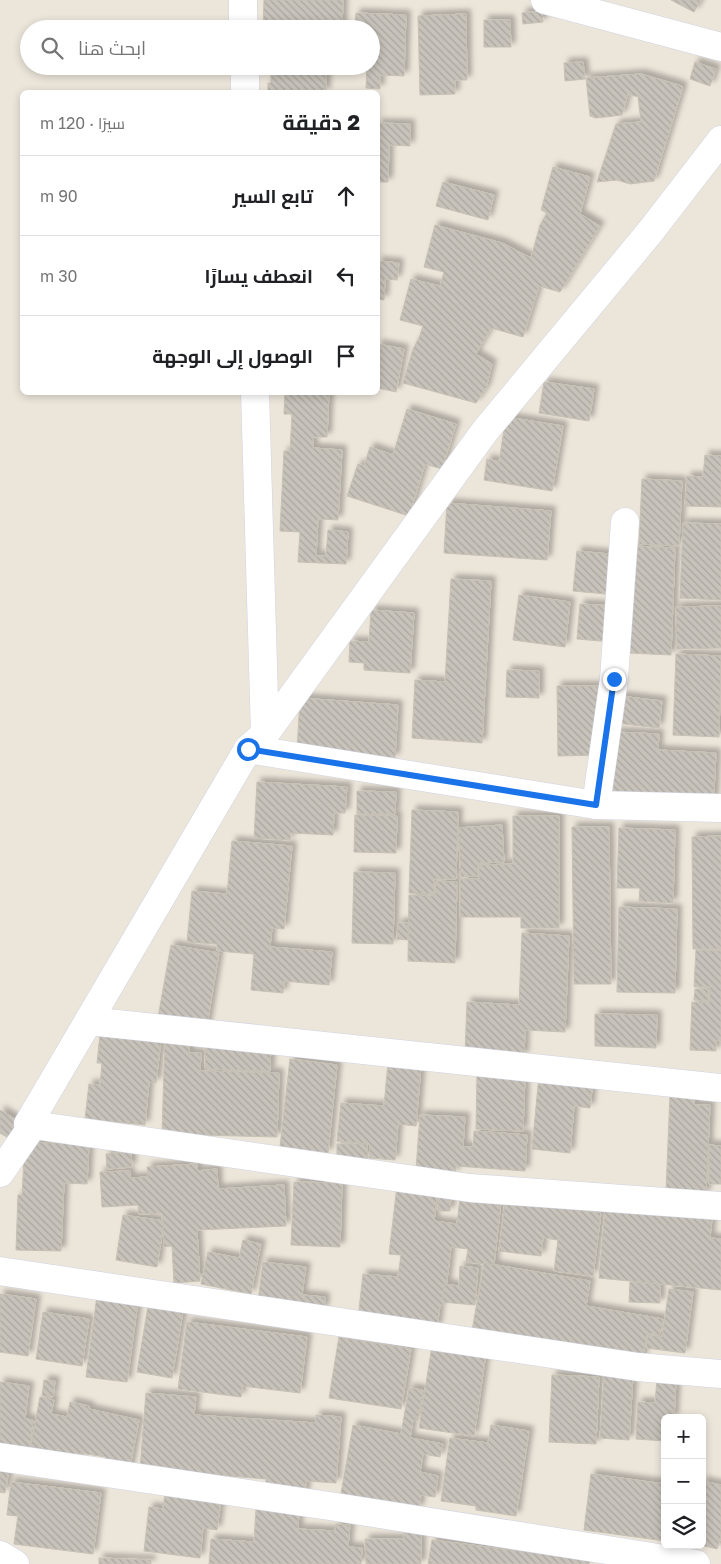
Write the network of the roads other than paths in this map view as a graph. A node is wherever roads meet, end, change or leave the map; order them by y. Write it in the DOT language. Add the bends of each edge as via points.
graph roads {
  1 [pos="242,0"];
  2 [pos="545,0"];
  3 [pos="243,20"];
  4 [pos="721,47"];
  5 [pos="245,75"];
  6 [pos="245,90"];
  7 [pos="721,140"];
  8 [pos="255,395"];
  9 [pos="624,522"];
  10 [pos="257,742"];
  11 [pos="596,805"];
  12 [pos="721,808"];
  13 [pos="89,1022"];
  14 [pos="721,1088"];
  15 [pos="33,1126"];
  16 [pos="0,1173"];
  17 [pos="721,1206"];
  18 [pos="0,1271"];
  19 [pos="721,1374"];
  20 [pos="0,1457"];
  21 [pos="0,1555"];
  22 [pos="15,1564"];
  23 [pos="696,1564"];
  1 -- 3 [label="street"];
  2 -- 4 [label="street"];
  5 -- 6 [label="street"];
  7 -- 10 [label="street" via="650,232 485,430"];
  8 -- 10 [label="street"];
  9 -- 11 [label="street" via="614,679"];
  10 -- 11 [label="street"];
  10 -- 13 [label="street"];
  11 -- 12 [label="street"];
  13 -- 14 [label="street"];
  13 -- 15 [label="street" via="28,1124"];
  15 -- 16 [label="street"];
  15 -- 17 [label="street" via="470,1188"];
  18 -- 19 [label="street" via="628,1366"];
  20 -- 23 [label="street"];
  21 -- 22 [label="street"];
}
